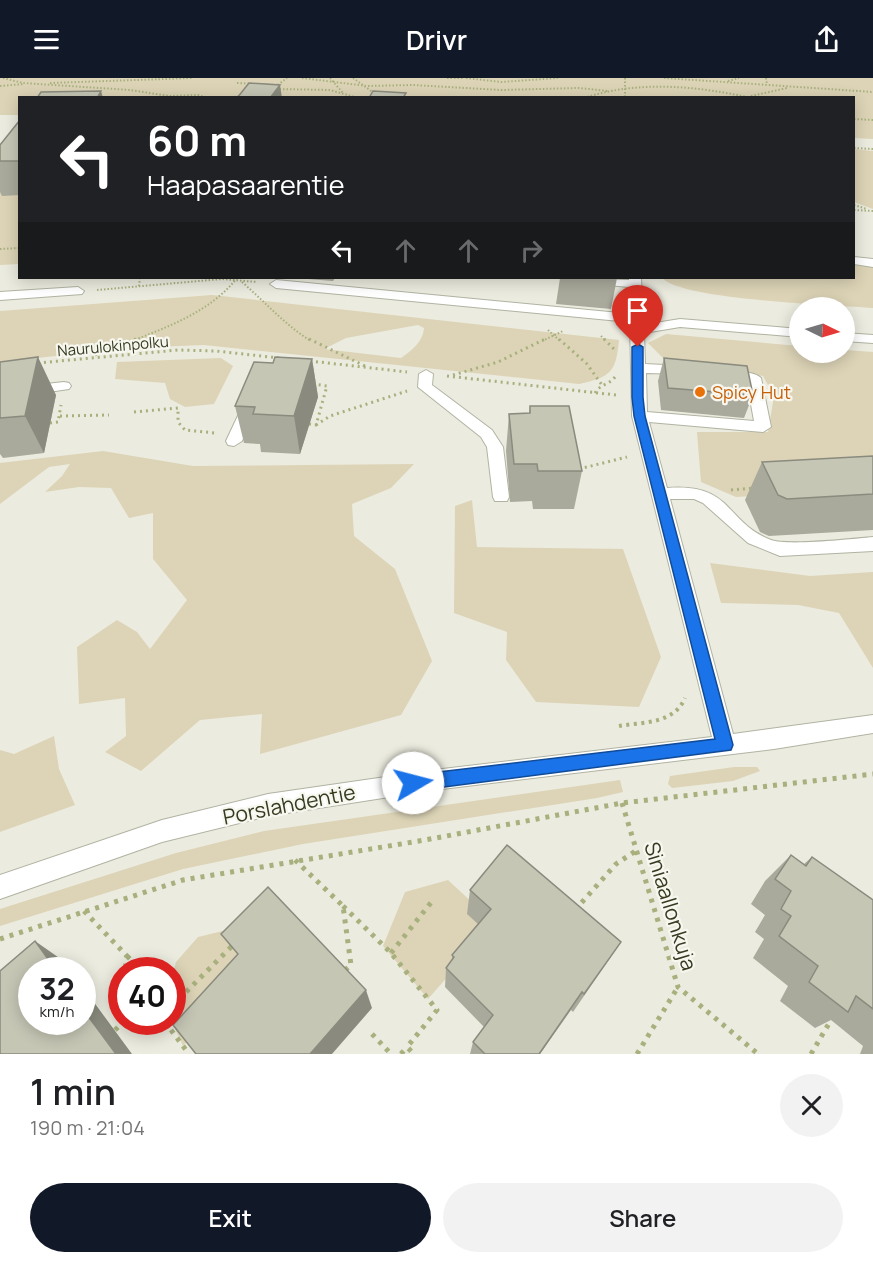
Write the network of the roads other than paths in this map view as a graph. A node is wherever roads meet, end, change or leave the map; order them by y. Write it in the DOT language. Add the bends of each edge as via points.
graph roads {
  1 [pos="855,261"];
  2 [pos="873,263"];
  3 [pos="605,279"];
  4 [pos="635,280"];
  5 [pos="276,284"];
  6 [pos="78,291"];
  7 [pos="0,296"];
  8 [pos="637,325"];
  9 [pos="789,332"];
  10 [pos="855,338"];
  11 [pos="873,339"];
  12 [pos="638,368"];
  13 [pos="426,380"];
  14 [pos="64,386"];
  15 [pos="258,387"];
  16 [pos="0,394"];
  17 [pos="640,416"];
  18 [pos="487,434"];
  19 [pos="510,434"];
  20 [pos="236,438"];
  21 [pos="660,494"];
  22 [pos="501,497"];
  23 [pos="873,544"];
  24 [pos="873,724"];
  25 [pos="725,745"];
  26 [pos="0,887"];
  1 -- 2 [label="street"];
  3 -- 4 [label="street"];
  4 -- 8 [label="street"];
  5 -- 8 [label="street" via="588,315"];
  6 -- 7 [label="street"];
  8 -- 9 [label="street" via="680,323"];
  8 -- 12 [label="street"];
  10 -- 11 [label="street"];
  12 -- 17 [label="street"];
  12 -- 17 [label="street" via="754,378 762,427"];
  13 -- 18 [label="street"];
  14 -- 16 [label="street"];
  15 -- 20 [label="street"];
  17 -- 21 [label="street"];
  18 -- 19 [label="street"];
  18 -- 22 [label="street" via="495,447"];
  21 -- 23 [label="street" via="698,494 712,502 743,533 766,547"];
  21 -- 25 [label="street"];
  24 -- 25 [label="street, Porslahdentie"];
  25 -- 26 [label="street, Porslahdentie" via="434,780 268,805 162,831"];
}
